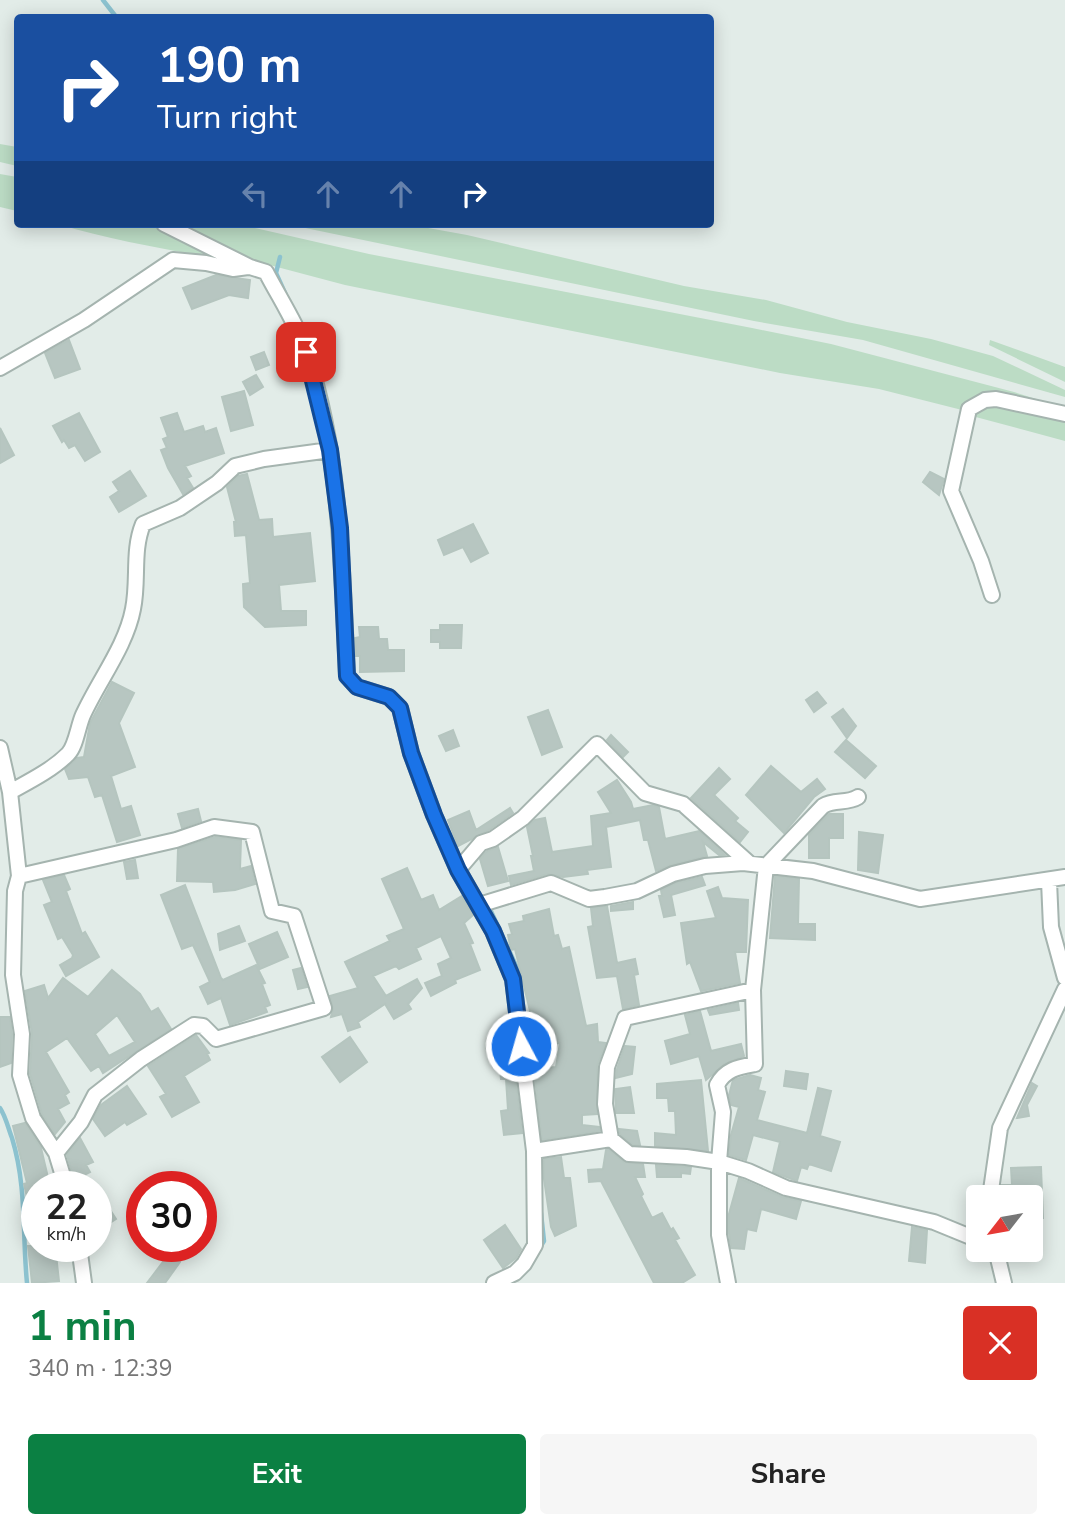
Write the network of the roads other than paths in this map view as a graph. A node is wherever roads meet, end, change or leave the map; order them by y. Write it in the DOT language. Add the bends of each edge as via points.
graph roads {
  1 [pos="172,228"];
  2 [pos="250,267"];
  3 [pos="0,368"];
  4 [pos="1065,414"];
  5 [pos="330,450"];
  6 [pos="992,595"];
  7 [pos="0,748"];
  8 [pos="5,790"];
  9 [pos="858,797"];
  10 [pos="750,864"];
  11 [pos="766,866"];
  12 [pos="458,870"];
  13 [pos="19,876"];
  14 [pos="1065,877"];
  15 [pos="1049,881"];
  16 [pos="479,905"];
  17 [pos="1065,978"];
  18 [pos="1065,989"];
  19 [pos="753,990"];
  20 [pos="611,1139"];
  21 [pos="534,1151"];
  22 [pos="56,1153"];
  23 [pos="719,1162"];
  24 [pos="61,1171"];
  25 [pos="992,1185"];
  26 [pos="966,1235"];
  27 [pos="81,1262"];
  28 [pos="999,1262"];
  29 [pos="518,1278"];
  30 [pos="83,1283"];
  31 [pos="494,1283"];
  32 [pos="728,1283"];
  33 [pos="1004,1283"];
  1 -- 2 [label="street"];
  2 -- 3 [label="street" via="233,269 173,260 84,320"];
  2 -- 5 [label="street" via="267,272 306,352"];
  4 -- 6 [label="street" via="996,399 969,410 951,491"];
  5 -- 8 [label="street" via="235,466 180,508 143,524 137,537 130,624 78,726 71,752 34,779"];
  5 -- 12 [label="street" via="340,528 347,676 357,687 389,697 400,708 411,753"];
  7 -- 8 [label="street"];
  8 -- 13 [label="street"];
  9 -- 11 [label="street" via="828,802"];
  10 -- 11 [label="street"];
  10 -- 12 [label="street" via="683,804 645,793 597,744 523,818 481,844"];
  10 -- 16 [label="street" via="705,866 673,874 637,891 589,898 551,883"];
  11 -- 15 [label="street" via="827,874 920,899"];
  11 -- 19 [label="street"];
  12 -- 16 [label="street"];
  13 -- 22 [label="street" via="13,975 22,1034 20,1075 33,1118"];
  13 -- 22 [label="street" via="214,827 252,832 272,911 294,916 324,1008 216,1039 203,1026 194,1025 95,1095"];
  14 -- 15 [label="street"];
  15 -- 17 [label="street" via="1051,927"];
  16 -- 21 [label="street" via="513,979"];
  18 -- 25 [label="street" via="1000,1128"];
  19 -- 20 [label="street" via="625,1018 607,1068 605,1104"];
  19 -- 23 [label="street" via="755,1064 722,1075 717,1085 723,1112"];
  20 -- 21 [label="street"];
  20 -- 23 [label="street" via="629,1154"];
  21 -- 29 [label="street" via="535,1245"];
  22 -- 24 [label="street"];
  23 -- 26 [label="street" via="786,1188 934,1222"];
  23 -- 32 [label="street" via="719,1235"];
  27 -- 30 [label="street"];
  28 -- 33 [label="street"];
  29 -- 31 [label="street"];
}
